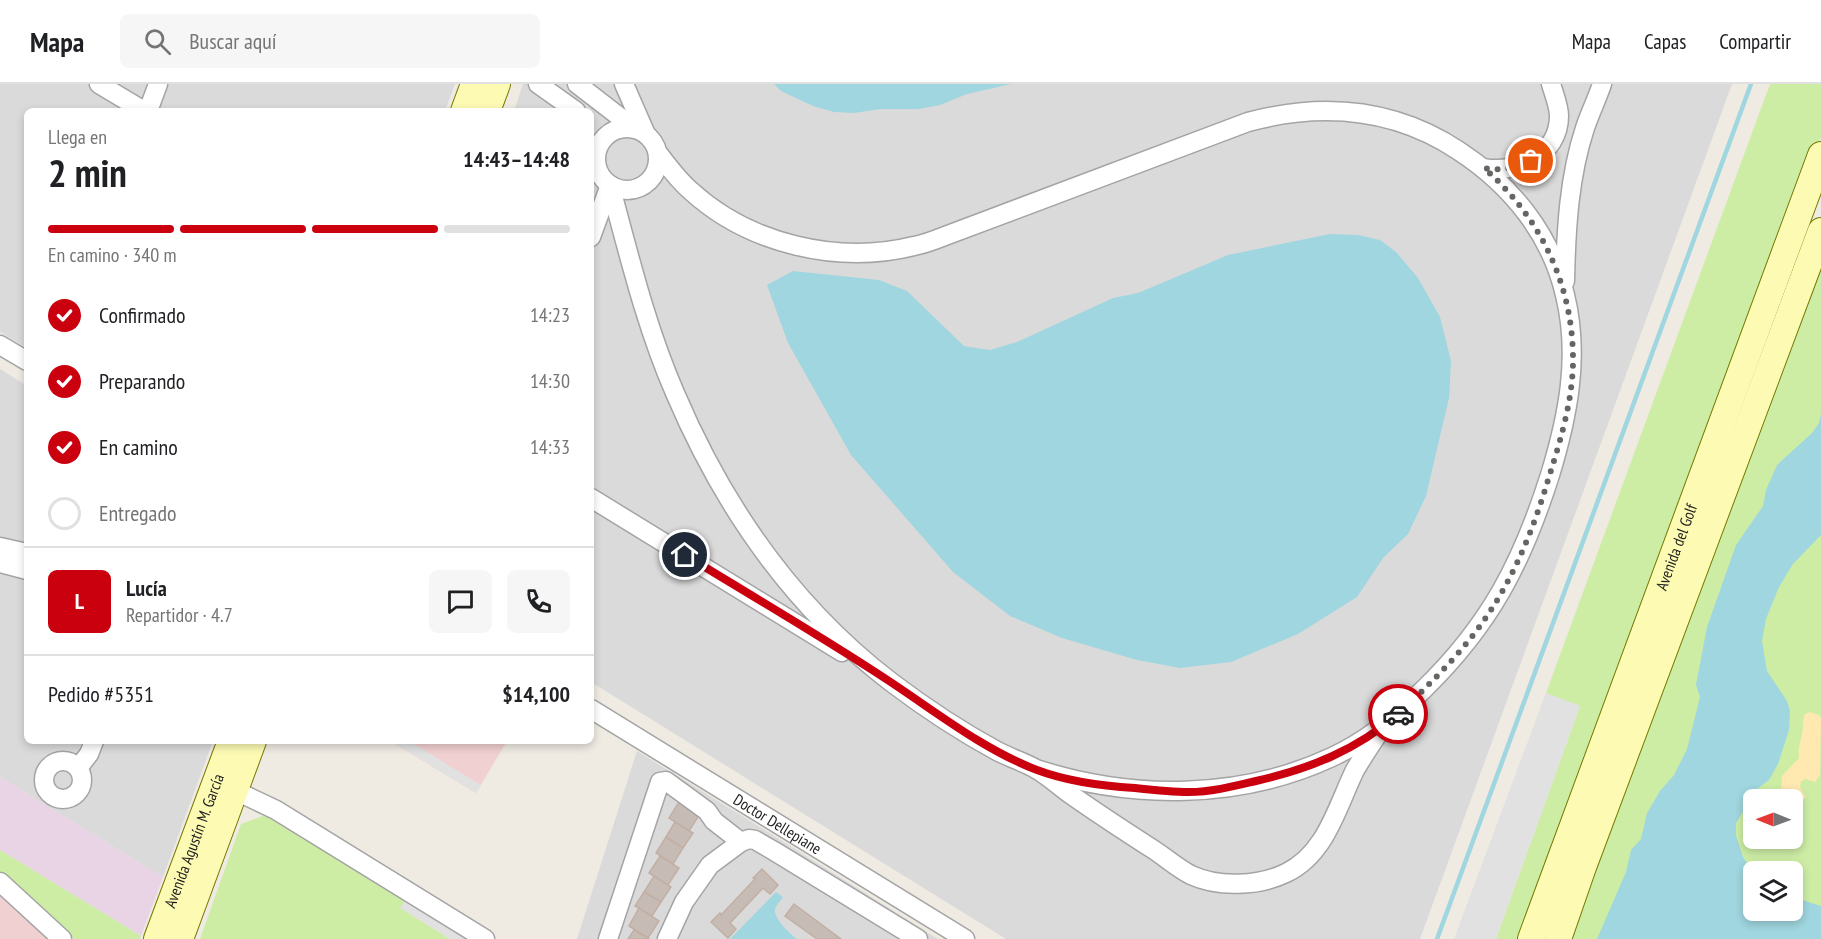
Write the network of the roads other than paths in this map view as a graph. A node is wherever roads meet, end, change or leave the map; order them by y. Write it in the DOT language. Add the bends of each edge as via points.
graph roads {
  1 [pos="99,84"];
  2 [pos="158,84"];
  3 [pos="474,84"];
  4 [pos="497,84"];
  5 [pos="577,84"];
  6 [pos="624,84"];
  7 [pos="1551,84"];
  8 [pos="1602,84"];
  9 [pos="540,85"];
  10 [pos="141,108"];
  11 [pos="147,108"];
  12 [pos="465,108"];
  13 [pos="488,108"];
  14 [pos="572,108"];
  15 [pos="639,130"];
  16 [pos="1558,130"];
  17 [pos="594,137"];
  18 [pos="1581,142"];
  19 [pos="598,147"];
  20 [pos="658,153"];
  21 [pos="1821,155"];
  22 [pos="1484,168"];
  23 [pos="610,185"];
  24 [pos="594,230"];
  25 [pos="1821,231"];
  26 [pos="594,234"];
  27 [pos="624,239"];
  28 [pos="1565,295"];
  29 [pos="0,345"];
  30 [pos="24,359"];
  31 [pos="594,500"];
  32 [pos="0,547"];
  33 [pos="24,552"];
  34 [pos="0,563"];
  35 [pos="24,569"];
  36 [pos="785,579"];
  37 [pos="760,601"];
  38 [pos="887,679"];
  39 [pos="594,711"];
  40 [pos="1384,726"];
  41 [pos="93,744"];
  42 [pos="230,744"];
  43 [pos="252,744"];
  44 [pos="1331,758"];
  45 [pos="78,768"];
  46 [pos="1036,769"];
  47 [pos="1348,785"];
  48 [pos="1110,787"];
  49 [pos="234,790"];
  50 [pos="1100,816"];
  51 [pos="741,842"];
  52 [pos="0,882"];
  53 [pos="62,939"];
  54 [pos="157,939"];
  55 [pos="180,939"];
  56 [pos="485,939"];
  57 [pos="608,939"];
  58 [pos="667,939"];
  59 [pos="918,939"];
  60 [pos="965,939"];
  61 [pos="1531,939"];
  62 [pos="1558,939"];
  1 -- 10 [label="street"];
  2 -- 11 [label="street"];
  3 -- 12 [label="street"];
  4 -- 13 [label="street"];
  5 -- 15 [label="street"];
  6 -- 15 [label="street"];
  7 -- 16 [label="street" via="1559,115"];
  8 -- 18 [label="street"];
  9 -- 14 [label="street"];
  15 -- 19 [label="street" via="625,127 608,133"];
  15 -- 20 [label="street" via="656,145"];
  16 -- 18 [label="street"];
  16 -- 22 [label="street" via="1550,145 1531,161 1497,170"];
  17 -- 19 [label="street"];
  18 -- 28 [label="street" via="1570,198"];
  19 -- 23 [label="street" via="597,168"];
  20 -- 22 [label="street" via="691,192 752,231 802,247 846,253 915,246 1248,122 1291,113 1337,110 1386,118 1439,138"];
  20 -- 23 [label="street" via="655,173 649,182 630,190"];
  21 -- 61 [label="street, Avenida del Golf"];
  22 -- 28 [label="street" via="1505,186 1534,224 1557,268"];
  23 -- 24 [label="street"];
  23 -- 27 [label="street"];
  25 -- 62 [label="street, Avenida del Golf"];
  26 -- 27 [label="street" via="610,228"];
  27 -- 36 [label="street" via="674,392 732,505"];
  28 -- 40 [label="street" via="1572,341 1570,386 1559,446 1534,523 1487,616 1442,671"];
  29 -- 30 [label="street"];
  31 -- 37 [label="street"];
  32 -- 33 [label="street"];
  34 -- 35 [label="street"];
  36 -- 37 [label="street" via="774,599"];
  36 -- 38 [label="street" via="827,626"];
  37 -- 38 [label="street"];
  38 -- 46 [label="street" via="959,728"];
  39 -- 60 [label="street, Doctor Dellepiane"];
  40 -- 44 [label="street"];
  40 -- 47 [label="street"];
  41 -- 45 [label="street"];
  42 -- 54 [label="street, Avenida Agustín M. García"];
  43 -- 49 [label="street, Avenida Agustín M. García"];
  44 -- 47 [label="street" via="1346,768"];
  44 -- 48 [label="street" via="1218,789 1190,792"];
  46 -- 48 [label="street"];
  46 -- 50 [label="street"];
  47 -- 50 [label="street" via="1328,831 1304,861 1282,875 1254,883 1224,883 1191,875"];
  48 -- 50 [label="street" via="1099,795"];
  49 -- 55 [label="street, Avenida Agustín M. García"];
  49 -- 56 [label="street" via="276,810"];
  51 -- 57 [label="street" via="714,822 707,811 666,781 660,782"];
  51 -- 58 [label="street" via="710,865 697,881"];
  51 -- 59 [label="street" via="755,840"];
  52 -- 53 [label="street"];
}
